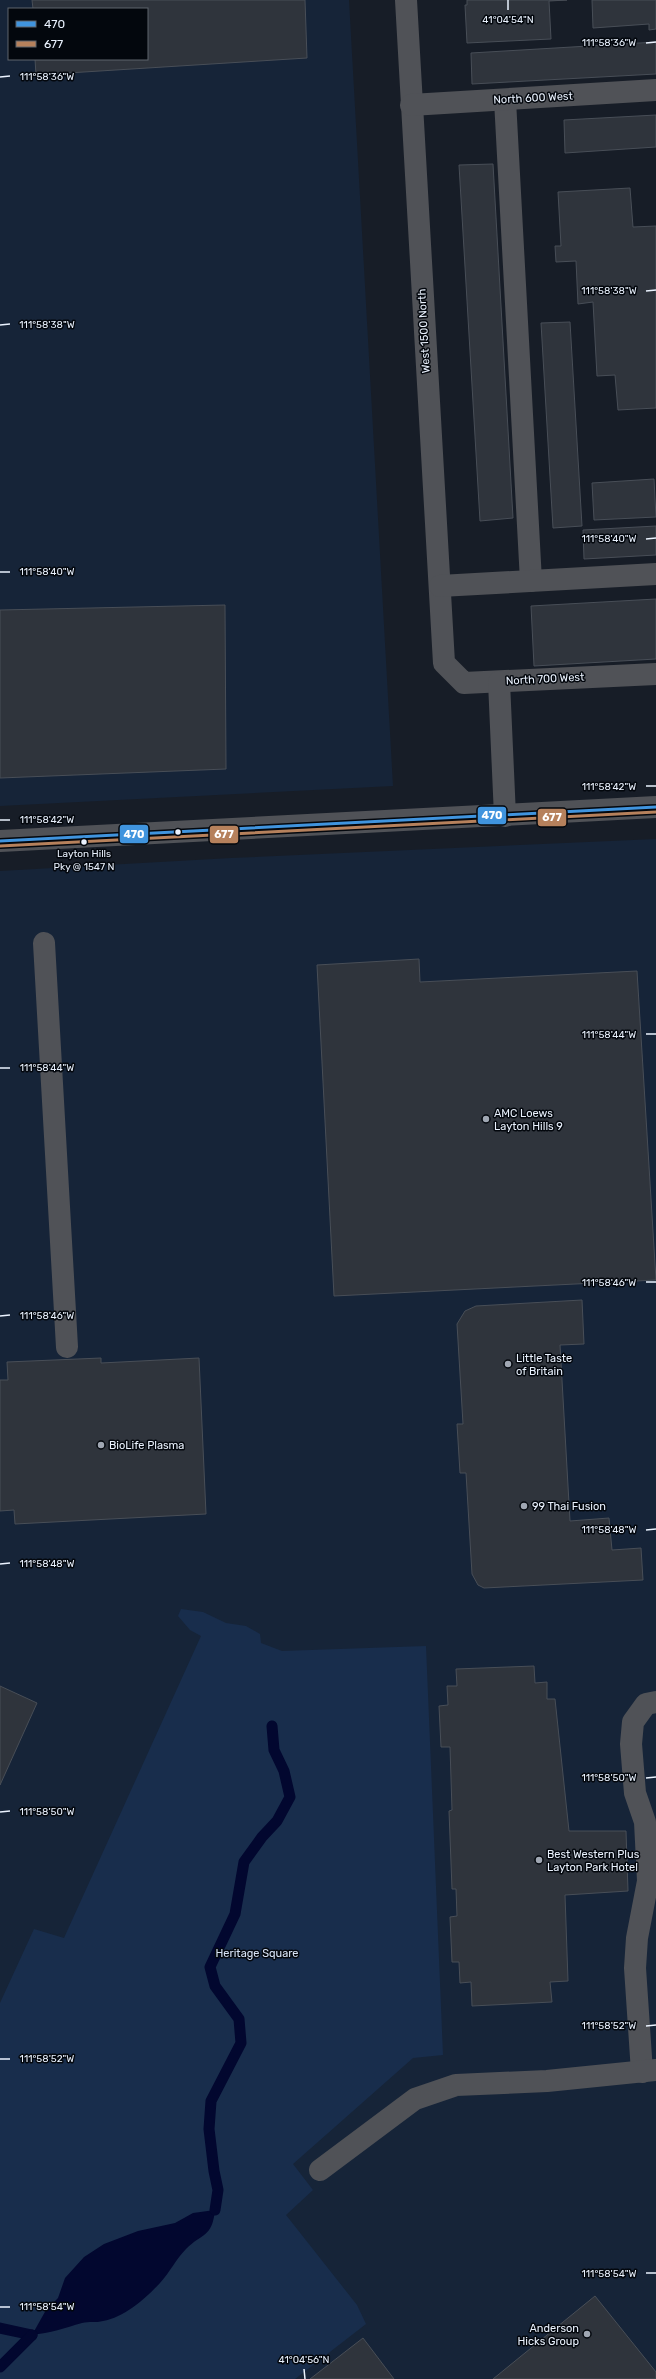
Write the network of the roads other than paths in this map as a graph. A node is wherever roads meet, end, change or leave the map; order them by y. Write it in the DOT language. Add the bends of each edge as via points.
graph roads {
  1 [pos="406,0"];
  2 [pos="656,90"];
  3 [pos="505,100"];
  4 [pos="411,105"];
  5 [pos="656,574"];
  6 [pos="531,581"];
  7 [pos="440,586"];
  8 [pos="444,663"];
  9 [pos="656,674"];
  10 [pos="499,682"];
  11 [pos="656,807"];
  12 [pos="505,816"];
  13 [pos="0,841"];
  14 [pos="44,943"];
  15 [pos="67,1347"];
  16 [pos="656,1702"];
  17 [pos="649,2071"];
  18 [pos="320,2170"];
  1 -- 4 [label="street, West 1500 North"];
  2 -- 3 [label="street, North 600 West"];
  3 -- 4 [label="street, North 600 West"];
  3 -- 6 [label="street"];
  4 -- 7 [label="street, West 1500 North"];
  5 -- 6 [label="street"];
  6 -- 7 [label="street"];
  7 -- 8 [label="street, West 1500 North"];
  8 -- 10 [label="street, North 700 West" via="464,683"];
  9 -- 10 [label="street, North 700 West"];
  10 -- 12 [label="street"];
  11 -- 12 [label="street"];
  12 -- 13 [label="street"];
  14 -- 15 [label="street"];
  16 -- 17 [label="street" via="646,1704 633,1722 630,1744 636,1793 645,1822 648,1881 637,1938 635,1968"];
  17 -- 18 [label="street" via="547,2081 456,2085 415,2099"];
}
